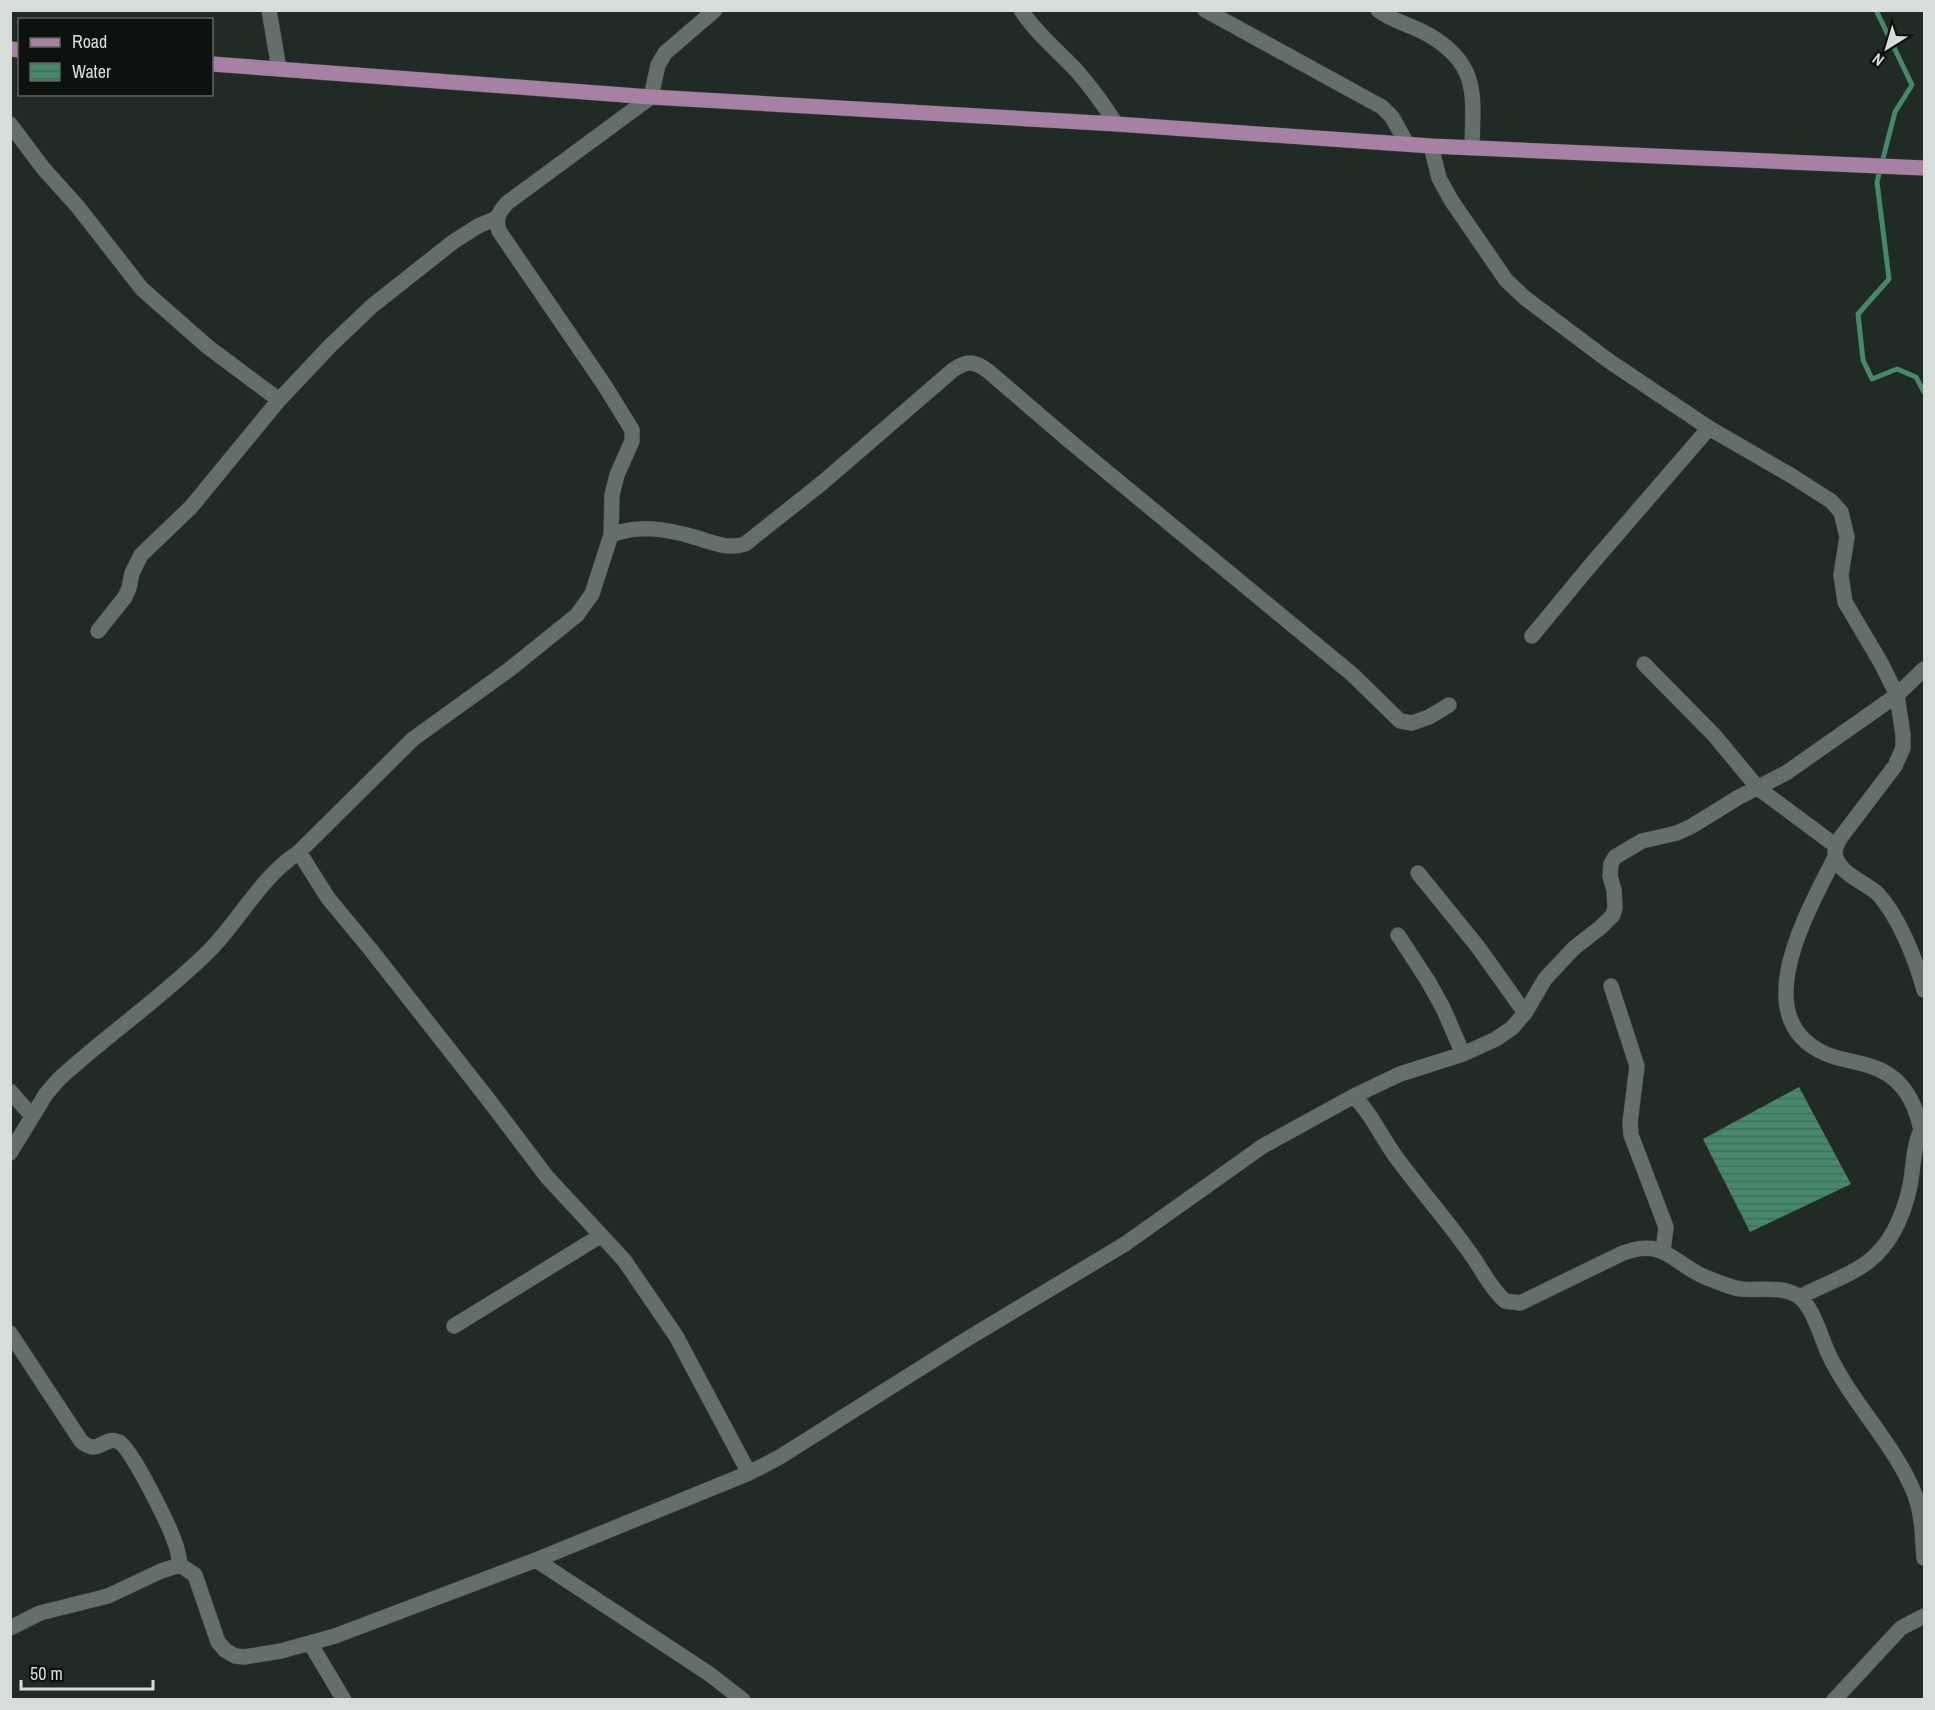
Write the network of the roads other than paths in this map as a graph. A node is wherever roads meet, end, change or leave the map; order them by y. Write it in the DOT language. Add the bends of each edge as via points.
graph roads {
  1 [pos="269,10"];
  2 [pos="1021,10"];
  3 [pos="1205,10"];
  4 [pos="1378,10"];
  5 [pos="711,12"];
  6 [pos="213,64"];
  7 [pos="279,69"];
  8 [pos="651,97"];
  9 [pos="10,124"];
  10 [pos="1116,124"];
  11 [pos="1407,144"];
  12 [pos="1431,146"];
  13 [pos="1472,148"];
  14 [pos="1924,168"];
  15 [pos="497,218"];
  16 [pos="279,400"];
  17 [pos="1709,429"];
  18 [pos="611,535"];
  19 [pos="98,631"];
  20 [pos="1532,636"];
  21 [pos="1644,664"];
  22 [pos="1924,669"];
  23 [pos="1897,695"];
  24 [pos="1449,705"];
  25 [pos="1758,788"];
  26 [pos="299,852"];
  27 [pos="1835,852"];
  28 [pos="1418,873"];
  29 [pos="1398,936"];
  30 [pos="1611,986"];
  31 [pos="1924,990"];
  32 [pos="1525,1013"];
  33 [pos="1463,1054"];
  34 [pos="10,1091"];
  35 [pos="1354,1096"];
  36 [pos="33,1116"];
  37 [pos="1923,1127"];
  38 [pos="10,1153"];
  39 [pos="600,1236"];
  40 [pos="1663,1251"];
  41 [pos="1800,1297"];
  42 [pos="454,1326"];
  43 [pos="10,1333"];
  44 [pos="749,1473"];
  45 [pos="1924,1558"];
  46 [pos="536,1560"];
  47 [pos="180,1565"];
  48 [pos="1924,1616"];
  49 [pos="10,1628"];
  50 [pos="310,1643"];
  51 [pos="344,1700"];
  52 [pos="743,1700"];
  53 [pos="1834,1700"];
  1 -- 7 [label="street"];
  2 -- 10 [label="street" via="1082,77"];
  3 -- 11 [label="street" via="1382,107"];
  4 -- 13 [label="street" via="1429,35 1462,63 1470,76 1473,95"];
  5 -- 8 [label="street" via="665,53 658,65"];
  6 -- 7 [label="main road"];
  7 -- 8 [label="main road"];
  8 -- 10 [label="main road"];
  8 -- 15 [label="street" via="507,203"];
  9 -- 16 [label="street" via="142,289 208,347"];
  10 -- 11 [label="main road"];
  11 -- 12 [label="main road"];
  12 -- 13 [label="main road"];
  12 -- 17 [label="street" via="1439,178 1450,200 1506,280 1571,334"];
  13 -- 14 [label="main road"];
  15 -- 16 [label="street" via="453,242 372,306"];
  15 -- 18 [label="street" via="499,231 632,430 632,441 612,495"];
  16 -- 19 [label="street" via="204,493 141,555 125,597"];
  17 -- 20 [label="street"];
  17 -- 23 [label="street" via="1792,476 1841,512 1847,537 1841,575 1845,603"];
  18 -- 24 [label="street" via="643,528 722,546 745,544 953,370 975,363 1353,675 1400,721 1412,723"];
  18 -- 26 [label="street" via="592,594 577,615 413,739"];
  21 -- 25 [label="street" via="1714,735"];
  22 -- 23 [label="street"];
  23 -- 25 [label="street" via="1786,773"];
  23 -- 27 [label="street" via="1903,748 1895,766 1841,837"];
  25 -- 27 [label="street"];
  25 -- 32 [label="street" via="1692,826 1642,841 1615,857 1610,876 1613,915 1545,979"];
  26 -- 36 [label="street" via="269,877 211,948 169,989 59,1079"];
  26 -- 39 [label="street" via="328,898 547,1177"];
  27 -- 31 [label="street" via="1842,867 1877,894 1887,907"];
  27 -- 37 [label="street" via="1793,951 1786,1011 1798,1035 1811,1046 1842,1060 1870,1066 1900,1083"];
  28 -- 32 [label="street"];
  29 -- 33 [label="street" via="1438,999"];
  30 -- 40 [label="street" via="1637,1066 1631,1135 1666,1227"];
  32 -- 33 [label="street" via="1504,1034"];
  33 -- 35 [label="street" via="1400,1074"];
  34 -- 36 [label="street"];
  35 -- 40 [label="street" via="1505,1301 1520,1303 1623,1252 1650,1247"];
  35 -- 44 [label="street" via="1263,1146 1125,1244"];
  36 -- 38 [label="street"];
  37 -- 41 [label="street" via="1916,1141 1906,1204 1884,1245 1870,1261"];
  39 -- 42 [label="street"];
  39 -- 44 [label="street" via="624,1260 676,1336"];
  40 -- 41 [label="street" via="1721,1283 1738,1288 1782,1290"];
  41 -- 45 [label="street" via="1847,1387 1904,1471 1921,1514"];
  43 -- 47 [label="street" via="81,1440 88,1447 118,1441 133,1456 175,1542"];
  44 -- 46 [label="street"];
  46 -- 50 [label="street"];
  46 -- 52 [label="street"];
  47 -- 49 [label="street" via="108,1596 40,1613"];
  47 -- 50 [label="street" via="195,1575 218,1642 225,1650 244,1657"];
  48 -- 53 [label="street" via="1901,1628"];
  50 -- 51 [label="street"];
}
